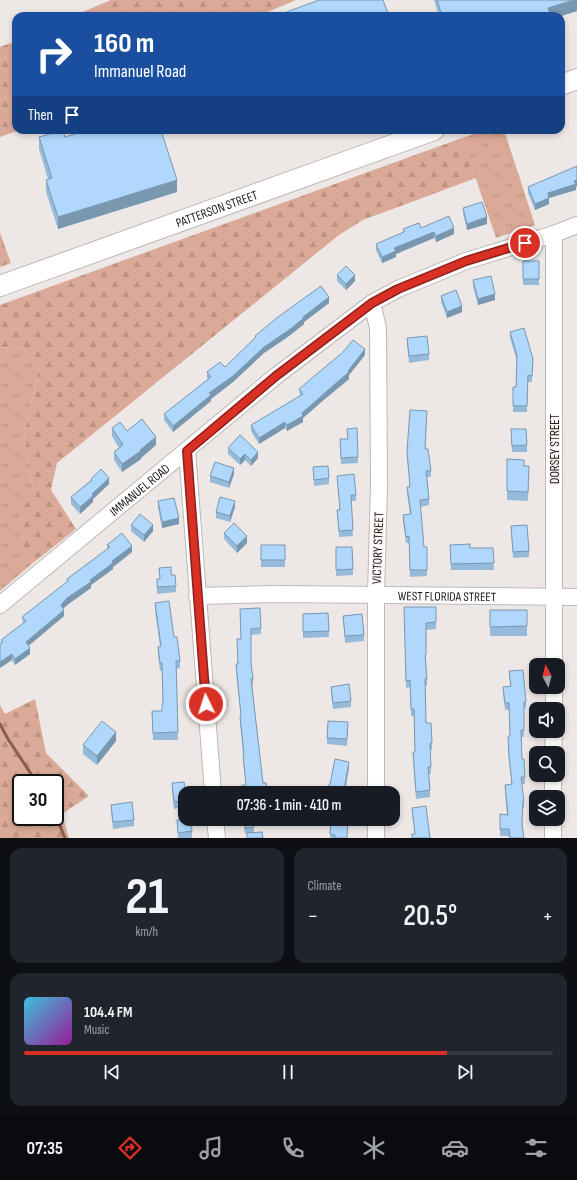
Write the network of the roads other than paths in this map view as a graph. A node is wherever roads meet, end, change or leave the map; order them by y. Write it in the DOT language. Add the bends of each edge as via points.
graph roads {
  1 [pos="577,79"];
  2 [pos="565,84"];
  3 [pos="423,134"];
  4 [pos="577,225"];
  5 [pos="554,234"];
  6 [pos="0,286"];
  7 [pos="372,303"];
  8 [pos="187,451"];
  9 [pos="197,596"];
  10 [pos="376,596"];
  11 [pos="554,596"];
  12 [pos="577,597"];
  13 [pos="0,605"];
  14 [pos="554,658"];
  15 [pos="212,786"];
  16 [pos="376,786"];
  17 [pos="216,826"];
  18 [pos="376,826"];
  19 [pos="553,826"];
  20 [pos="217,838"];
  21 [pos="376,838"];
  22 [pos="553,838"];
  1 -- 2 [label="main road"];
  3 -- 6 [label="main road, PATTERSON STREET"];
  4 -- 5 [label="street, IMMANUEL ROAD"];
  5 -- 7 [label="street, IMMANUEL ROAD" via="466,261 398,289"];
  5 -- 11 [label="street, DORSEY STREET"];
  7 -- 8 [label="street, IMMANUEL ROAD" via="276,376"];
  7 -- 10 [label="street, VICTORY STREET" via="378,328 379,484"];
  8 -- 9 [label="street"];
  8 -- 13 [label="street, IMMANUEL ROAD"];
  9 -- 10 [label="street, WEST FLORIDA STREET"];
  9 -- 15 [label="street"];
  10 -- 11 [label="street, WEST FLORIDA STREET"];
  10 -- 16 [label="street, VICTORY STREET"];
  11 -- 12 [label="street, WEST FLORIDA STREET"];
  11 -- 14 [label="street, DORSEY STREET"];
  17 -- 20 [label="street"];
  18 -- 21 [label="street"];
  19 -- 22 [label="street"];
}
